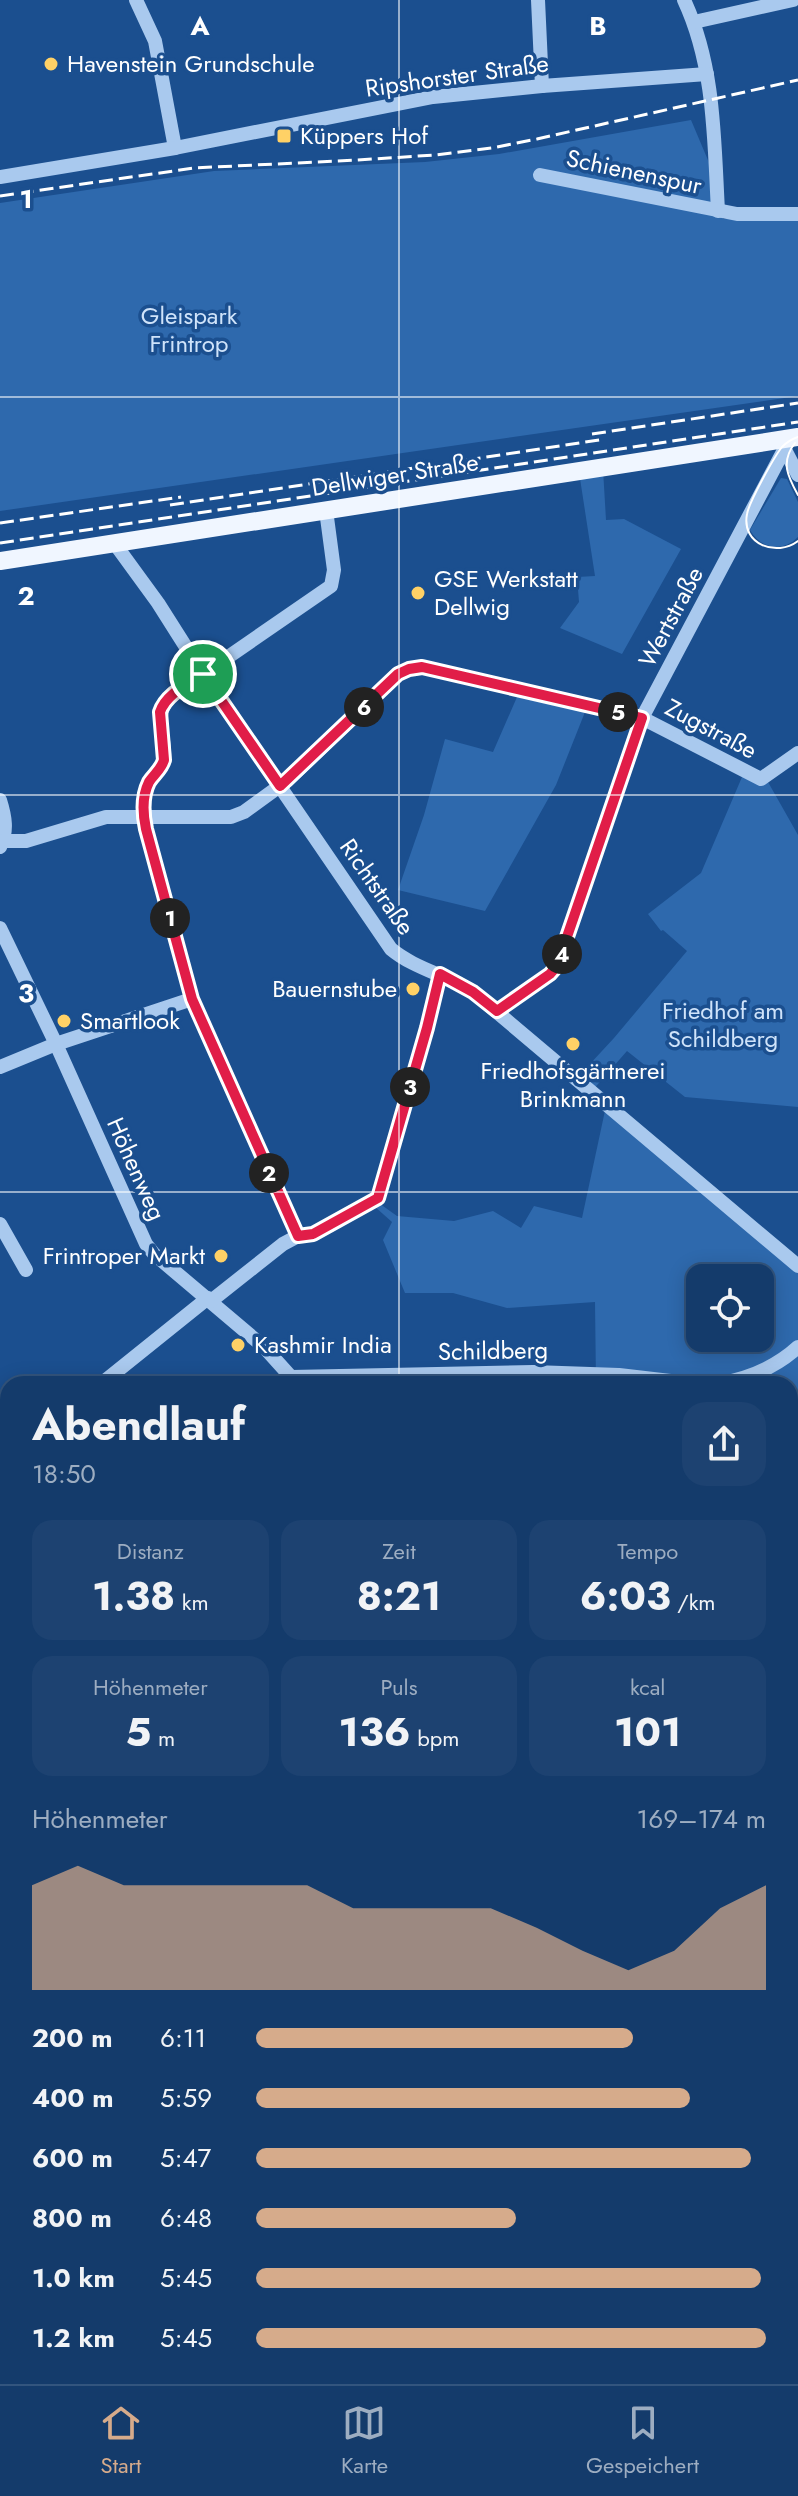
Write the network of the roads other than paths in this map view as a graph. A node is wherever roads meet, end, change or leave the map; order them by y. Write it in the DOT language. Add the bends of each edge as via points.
graph roads {
  1 [pos="136,0"];
  2 [pos="538,0"];
  3 [pos="684,0"];
  4 [pos="793,0"];
  5 [pos="694,22"];
  6 [pos="707,74"];
  7 [pos="542,86"];
  8 [pos="175,148"];
  9 [pos="540,175"];
  10 [pos="0,177"];
  11 [pos="718,211"];
  12 [pos="798,214"];
  13 [pos="788,442"];
  14 [pos="798,475"];
  15 [pos="326,510"];
  16 [pos="115,544"];
  17 [pos="0,561"];
  18 [pos="203,674"];
  19 [pos="642,718"];
  20 [pos="798,753"];
  21 [pos="280,786"];
  22 [pos="0,800"];
  23 [pos="144,817"];
  24 [pos="1,844"];
  25 [pos="0,928"];
  26 [pos="440,974"];
  27 [pos="192,999"];
  28 [pos="497,1011"];
  29 [pos="56,1044"];
  30 [pos="0,1067"];
  31 [pos="0,1224"];
  32 [pos="298,1236"];
  33 [pos="798,1266"];
  34 [pos="26,1270"];
  35 [pos="210,1300"];
  36 [pos="798,1347"];
  37 [pos="111,1376"];
  38 [pos="282,1376"];
  39 [pos="749,1376"];
  1 -- 8 [label="street" via="155,41"];
  2 -- 7 [label="street"];
  3 -- 5 [label="street"];
  4 -- 5 [label="street"];
  5 -- 6 [label="street"];
  6 -- 7 [label="street, Ripshorster Straße"];
  6 -- 11 [label="street"];
  7 -- 8 [label="street, Ripshorster Straße" via="418,100"];
  8 -- 10 [label="street, Ripshorster Straße"];
  9 -- 11 [label="street, Schienenspur"];
  11 -- 12 [label="street"];
  13 -- 14 [label="street"];
  13 -- 15 [label="main road, Dellwiger Straße"];
  13 -- 19 [label="street, Wertstraße"];
  15 -- 16 [label="main road, Dellwiger Straße"];
  15 -- 18 [label="street" via="334,570 331,586"];
  16 -- 17 [label="main road, Dellwiger Straße"];
  16 -- 18 [label="street, Richtstraße"];
  18 -- 21 [label="street, Richtstraße"];
  18 -- 23 [label="street" via="162,705 164,760 149,781"];
  19 -- 20 [label="street, Zugstraße" via="761,779"];
  19 -- 21 [label="street" via="438,669 409,669"];
  19 -- 28 [label="street, Wertstraße" via="557,966"];
  21 -- 23 [label="street" via="231,817"];
  21 -- 26 [label="street, Richtstraße" via="391,949"];
  22 -- 24 [label="street" via="5,815"];
  23 -- 24 [label="street" via="97,818"];
  23 -- 27 [label="street"];
  25 -- 29 [label="street, Höhenweg"];
  26 -- 28 [label="street, Richtstraße"];
  26 -- 32 [label="street" via="378,1198 313,1234"];
  27 -- 29 [label="street"];
  27 -- 32 [label="street"];
  28 -- 33 [label="street, Richtstraße"];
  29 -- 30 [label="street"];
  29 -- 35 [label="street, Höhenweg" via="146,1244"];
  31 -- 34 [label="street"];
  32 -- 35 [label="street"];
  35 -- 37 [label="street"];
  35 -- 38 [label="street, Höhenweg" via="264,1347"];
  36 -- 39 [label="street"];
}
